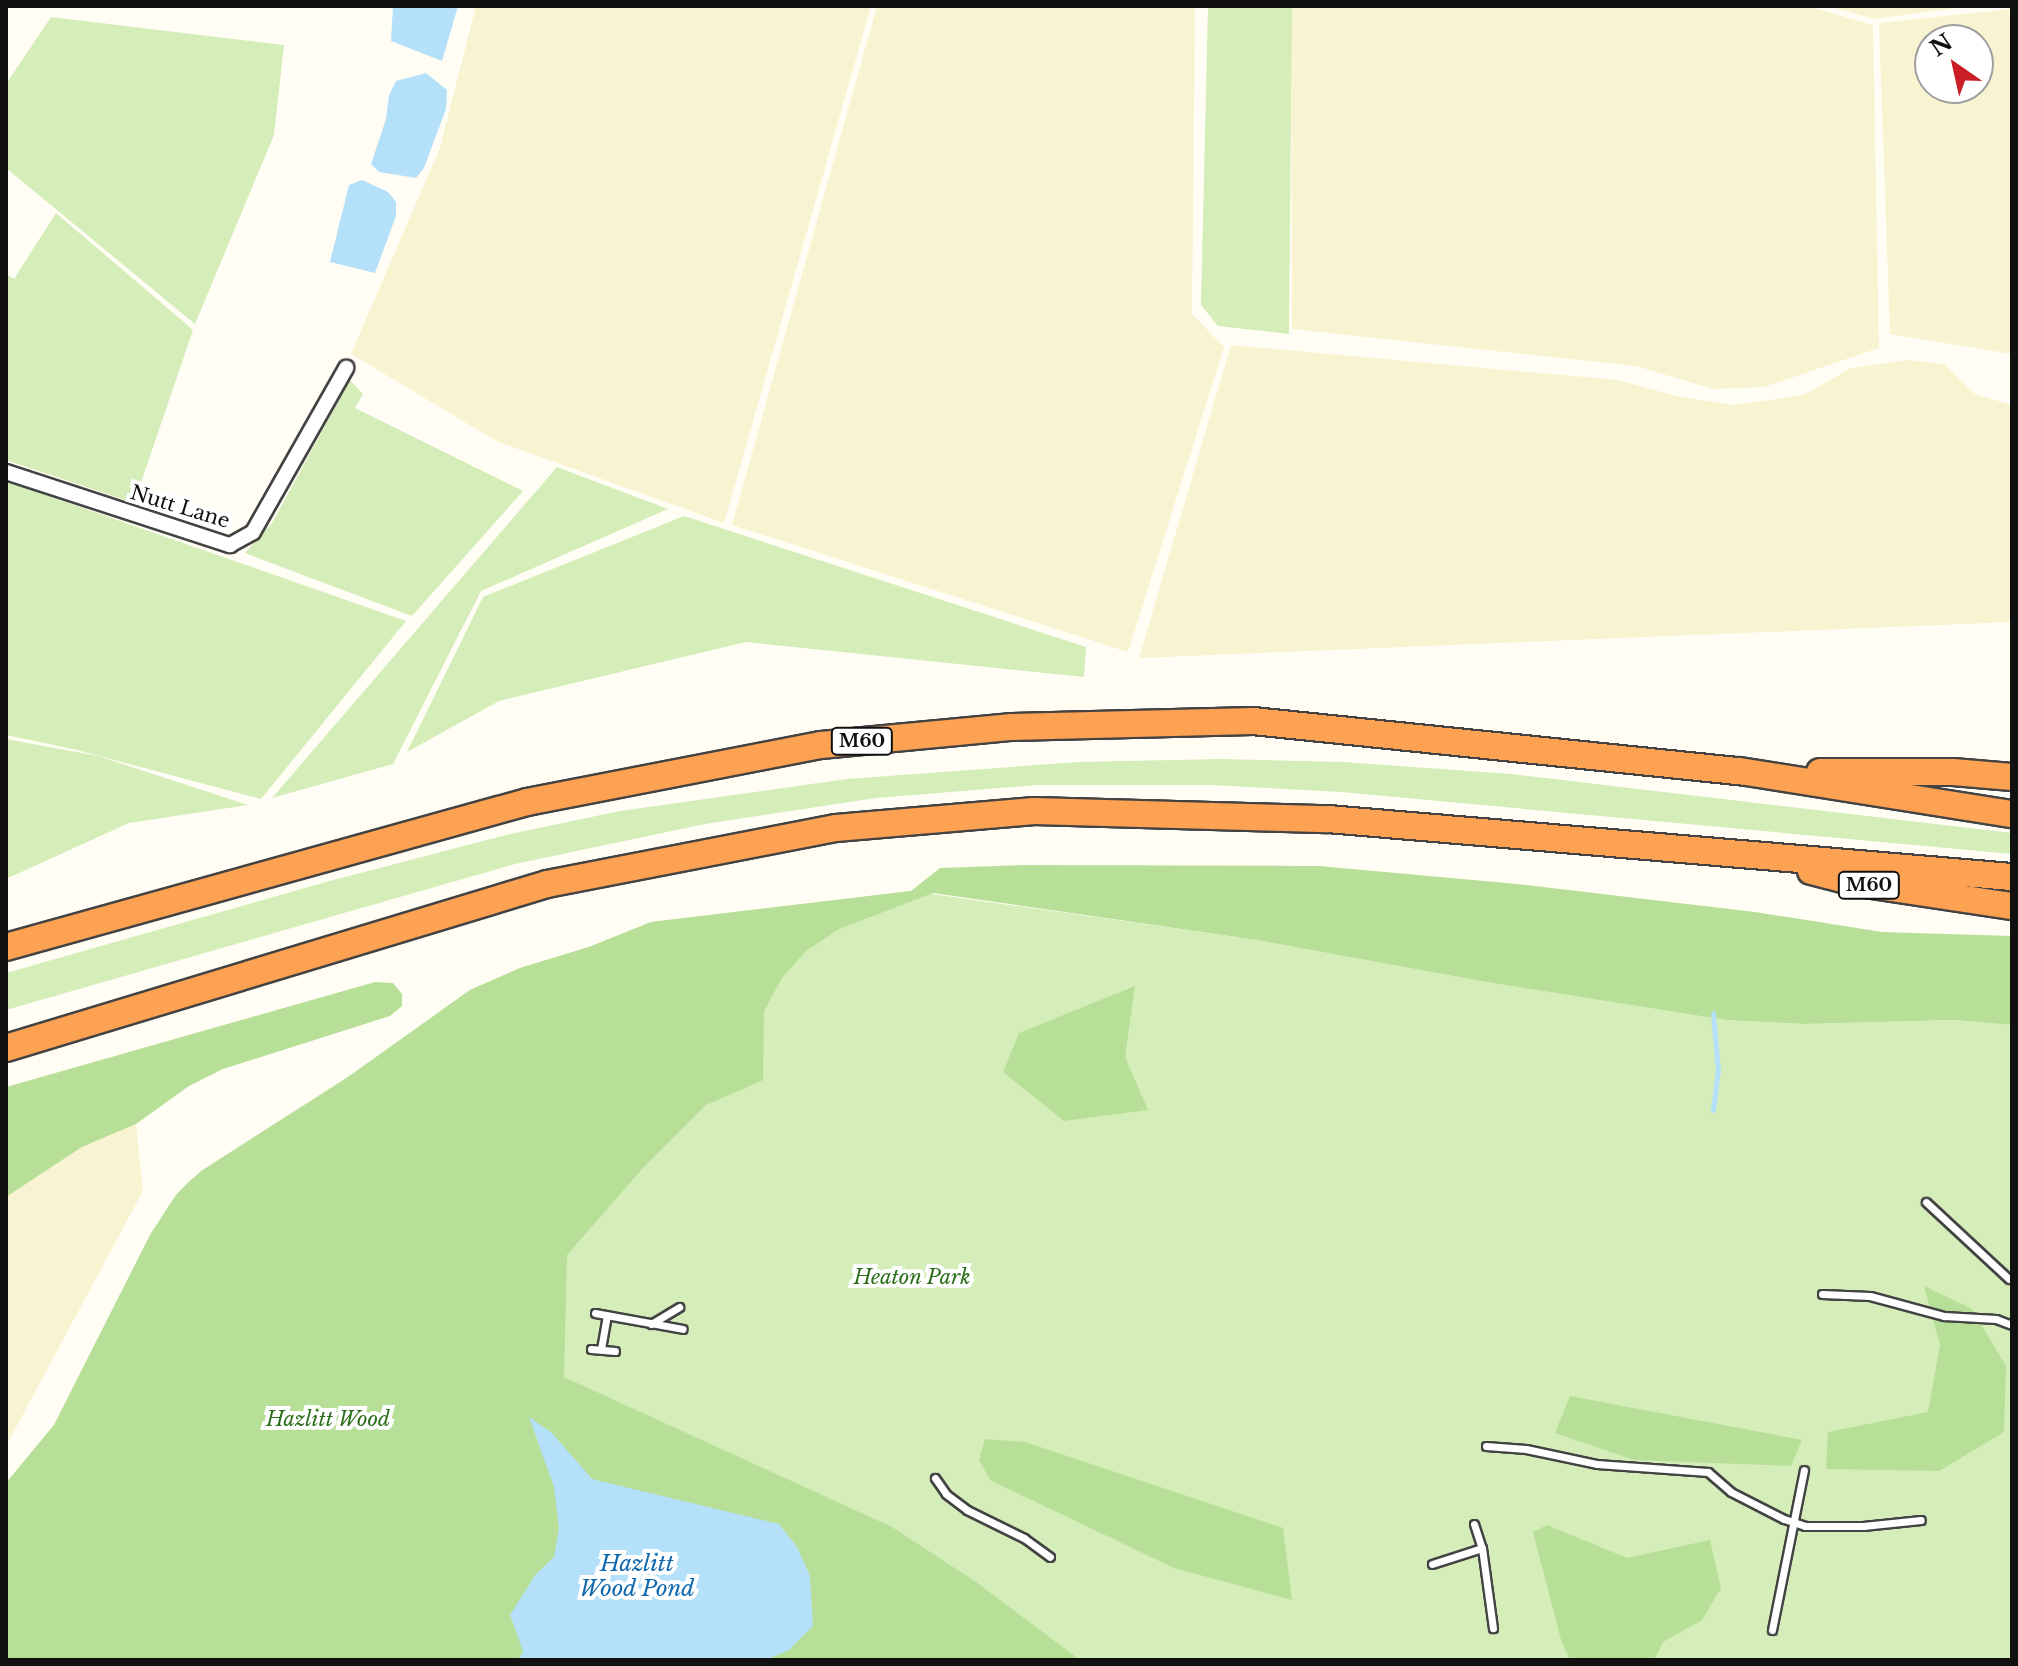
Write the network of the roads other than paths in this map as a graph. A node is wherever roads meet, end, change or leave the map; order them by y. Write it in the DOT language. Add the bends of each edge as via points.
graph roads {
  1 [pos="346,368"];
  2 [pos="6,472"];
  3 [pos="1740,771"];
  4 [pos="2012,777"];
  5 [pos="2012,814"];
  6 [pos="1729,851"];
  7 [pos="2012,877"];
  8 [pos="2012,906"];
  9 [pos="6,947"];
  10 [pos="6,1048"];
  11 [pos="1926,1202"];
  12 [pos="2009,1279"];
  13 [pos="1822,1294"];
  14 [pos="679,1307"];
  15 [pos="595,1313"];
  16 [pos="607,1316"];
  17 [pos="651,1324"];
  18 [pos="2012,1325"];
  19 [pos="683,1329"];
  20 [pos="591,1349"];
  21 [pos="601,1349"];
  22 [pos="615,1351"];
  23 [pos="1486,1446"];
  24 [pos="1804,1470"];
  25 [pos="935,1478"];
  26 [pos="1921,1520"];
  27 [pos="1792,1522"];
  28 [pos="1474,1524"];
  29 [pos="1482,1548"];
  30 [pos="1050,1557"];
  31 [pos="1432,1564"];
  32 [pos="1493,1628"];
  33 [pos="1772,1630"];
  1 -- 2 [label="street, Nutt Lane" via="253,532 230,545"];
  3 -- 4 [label="highway, M60"];
  3 -- 5 [label="highway, M60"];
  3 -- 9 [label="highway, M60" via="1253,721 1012,727 821,745 527,802"];
  6 -- 7 [label="highway, M60"];
  6 -- 8 [label="highway, M60" via="1858,883"];
  6 -- 10 [label="highway, M60" via="1172,812 1034,811 836,828 547,884"];
  11 -- 12 [label="lane"];
  13 -- 18 [label="lane" via="1870,1296 1944,1316"];
  14 -- 17 [label="lane"];
  15 -- 16 [label="lane"];
  16 -- 17 [label="lane"];
  16 -- 21 [label="lane"];
  17 -- 19 [label="lane"];
  20 -- 21 [label="lane"];
  21 -- 22 [label="lane"];
  23 -- 27 [label="lane" via="1597,1464 1708,1472 1731,1492"];
  24 -- 27 [label="lane"];
  25 -- 30 [label="lane" via="967,1510"];
  26 -- 27 [label="lane" via="1863,1526"];
  27 -- 33 [label="lane"];
  28 -- 29 [label="lane"];
  29 -- 31 [label="lane"];
  29 -- 32 [label="lane"];
}
